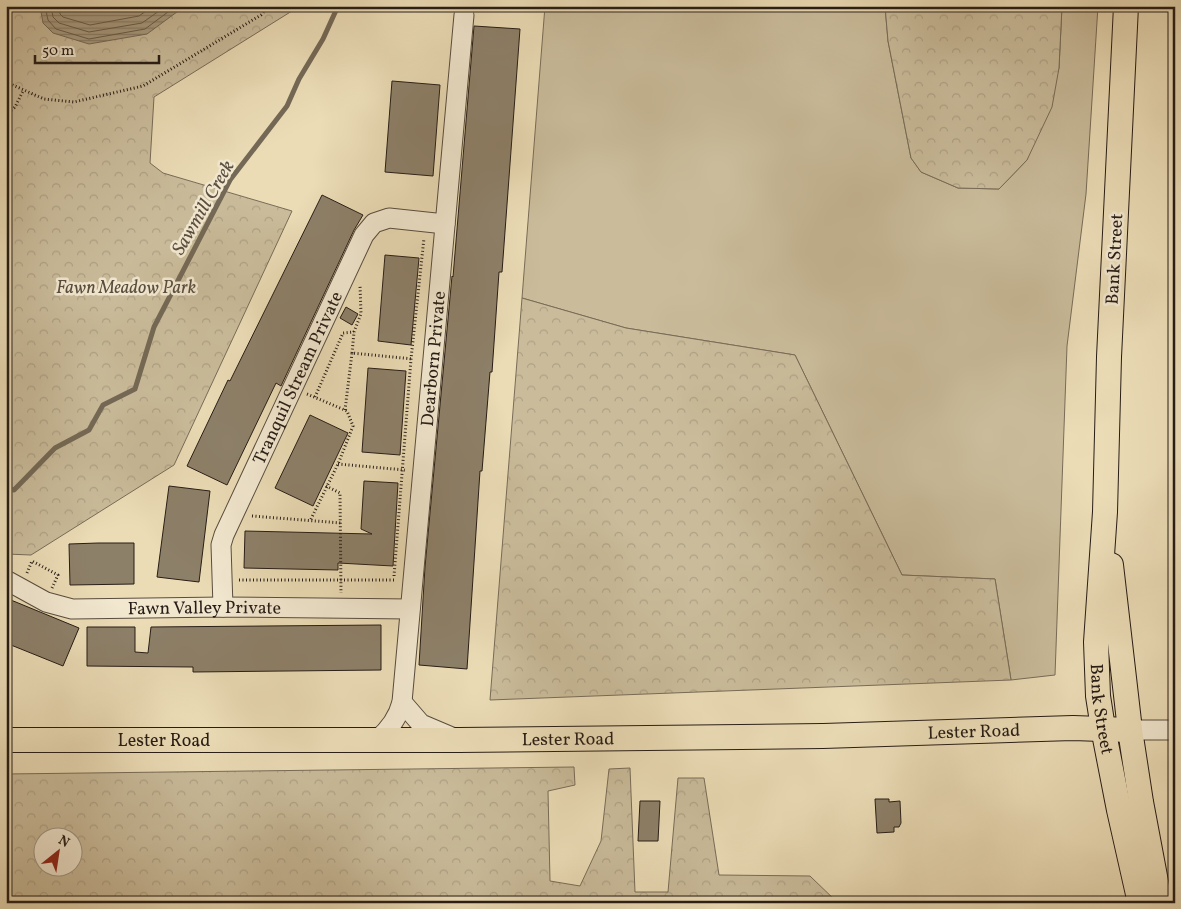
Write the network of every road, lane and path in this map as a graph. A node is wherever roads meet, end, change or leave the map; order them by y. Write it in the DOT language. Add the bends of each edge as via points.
graph roads {
  1 [pos="269,6"];
  2 [pos="1126,6"];
  3 [pos="464,15"];
  4 [pos="6,82"];
  5 [pos="23,91"];
  6 [pos="6,115"];
  7 [pos="432,229"];
  8 [pos="414,239"];
  9 [pos="360,280"];
  10 [pos="354,332"];
  11 [pos="352,353"];
  12 [pos="411,359"];
  13 [pos="432,361"];
  14 [pos="293,387"];
  15 [pos="315,397"];
  16 [pos="345,410"];
  17 [pos="338,464"];
  18 [pos="403,470"];
  19 [pos="422,472"];
  20 [pos="326,486"];
  21 [pos="1105,512"];
  22 [pos="233,514"];
  23 [pos="310,521"];
  24 [pos="341,523"];
  25 [pos="13,575"];
  26 [pos="403,580"];
  27 [pos="341,581"];
  28 [pos="222,584"];
  29 [pos="58,590"];
  30 [pos="222,607"];
  31 [pos="340,608"];
  32 [pos="401,609"];
  33 [pos="402,702"];
  34 [pos="1103,728"];
  35 [pos="1130,730"];
  36 [pos="1175,730"];
  37 [pos="6,740"];
  38 [pos="377,740"];
  39 [pos="460,740"];
  40 [pos="1140,903"];
  41 [pos="1160,903"];
  1 -- 5 [label="path" via="261,15 143,86 74,102 44,99"];
  2 -- 21 [label="main road, Bank Street"];
  3 -- 7 [label="street, Dearborn Private"];
  4 -- 5 [label="path"];
  5 -- 6 [label="path" via="16,107"];
  7 -- 8 [label="path"];
  7 -- 12 [label="path"];
  7 -- 13 [label="street, Dearborn Private"];
  7 -- 14 [label="street, Tranquil Stream Private" via="389,218 374,223 364,235"];
  9 -- 10 [label="path" via="361,314"];
  10 -- 11 [label="path"];
  10 -- 15 [label="path" via="343,333"];
  11 -- 12 [label="path"];
  11 -- 16 [label="path"];
  12 -- 13 [label="path"];
  12 -- 18 [label="path"];
  13 -- 19 [label="street, Dearborn Private"];
  14 -- 15 [label="path"];
  14 -- 22 [label="street, Tranquil Stream Private"];
  15 -- 16 [label="path"];
  16 -- 17 [label="path" via="353,426"];
  17 -- 18 [label="path"];
  17 -- 20 [label="path"];
  18 -- 19 [label="path"];
  18 -- 26 [label="path"];
  19 -- 26 [label="street, Dearborn Private"];
  20 -- 23 [label="path"];
  20 -- 24 [label="path" via="340,493"];
  21 -- 34 [label="main road, Bank Street" via="1096,642"];
  21 -- 35 [label="main road, Bank Street"];
  22 -- 23 [label="path"];
  22 -- 28 [label="street, Tranquil Stream Private" via="221,544"];
  23 -- 24 [label="path"];
  24 -- 27 [label="path"];
  25 -- 29 [label="path" via="27,574 32,561 58,575 52,588"];
  25 -- 30 [label="street, Fawn Valley Private" via="46,602 72,609"];
  26 -- 27 [label="path"];
  26 -- 32 [label="street, Dearborn Private"];
  26 -- 32 [label="path"];
  27 -- 28 [label="path" via="233,580"];
  27 -- 31 [label="path"];
  28 -- 30 [label="street, Tranquil Stream Private"];
  30 -- 31 [label="street, Fawn Valley Private"];
  31 -- 32 [label="street, Fawn Valley Private"];
  32 -- 33 [label="street, Dearborn Private"];
  33 -- 38 [label="street, Dearborn Private" via="395,721"];
  33 -- 39 [label="street" via="421,724"];
  34 -- 35 [label="main road, Lester Road"];
  34 -- 39 [label="main road, Lester Road" via="823,736"];
  34 -- 40 [label="main road, Bank Street"];
  35 -- 36 [label="street"];
  35 -- 41 [label="main road, Bank Street"];
  37 -- 38 [label="main road, Lester Road"];
  38 -- 39 [label="main road, Lester Road"];
}
